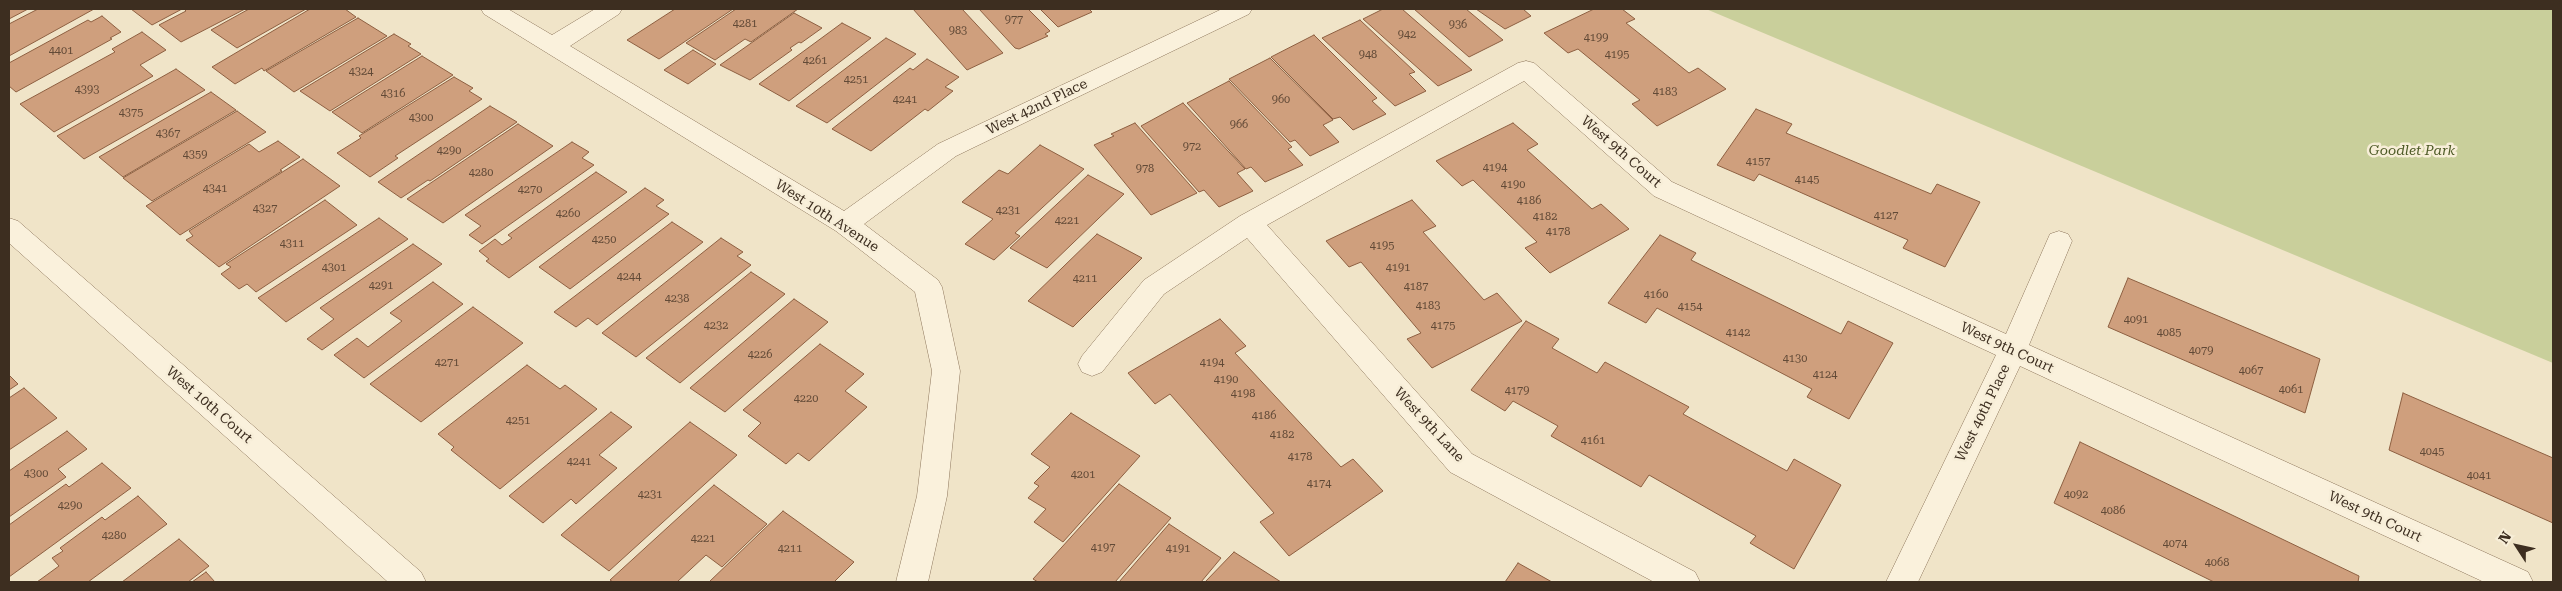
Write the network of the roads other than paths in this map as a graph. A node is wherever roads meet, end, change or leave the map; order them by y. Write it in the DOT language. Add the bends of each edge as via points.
graph roads {
  1 [pos="492,9"];
  2 [pos="611,9"];
  3 [pos="1241,9"];
  4 [pos="552,46"];
  5 [pos="1249,223"];
  6 [pos="845,224"];
  7 [pos="9,228"];
  8 [pos="2059,241"];
  9 [pos="2013,350"];
  10 [pos="1092,364"];
  11 [pos="2502,579"];
  12 [pos="410,582"];
  13 [pos="912,582"];
  14 [pos="1684,582"];
  15 [pos="1902,582"];
  1 -- 4 [label="street, West 10th Avenue"];
  2 -- 4 [label="street"];
  3 -- 6 [label="street, West 42nd Place" via="947,150"];
  4 -- 6 [label="street, West 10th Avenue"];
  5 -- 9 [label="street, West 9th Court" via="1526,69 1663,189"];
  5 -- 10 [label="street" via="1154,287"];
  5 -- 14 [label="street, West 9th Lane" via="1462,463"];
  6 -- 13 [label="street, West 10th Avenue" via="928,287 946,370 932,496"];
  7 -- 12 [label="street, West 10th Court"];
  8 -- 9 [label="street, West 40th Place"];
  9 -- 11 [label="street, West 9th Court"];
  9 -- 15 [label="street, West 40th Place"];
}
